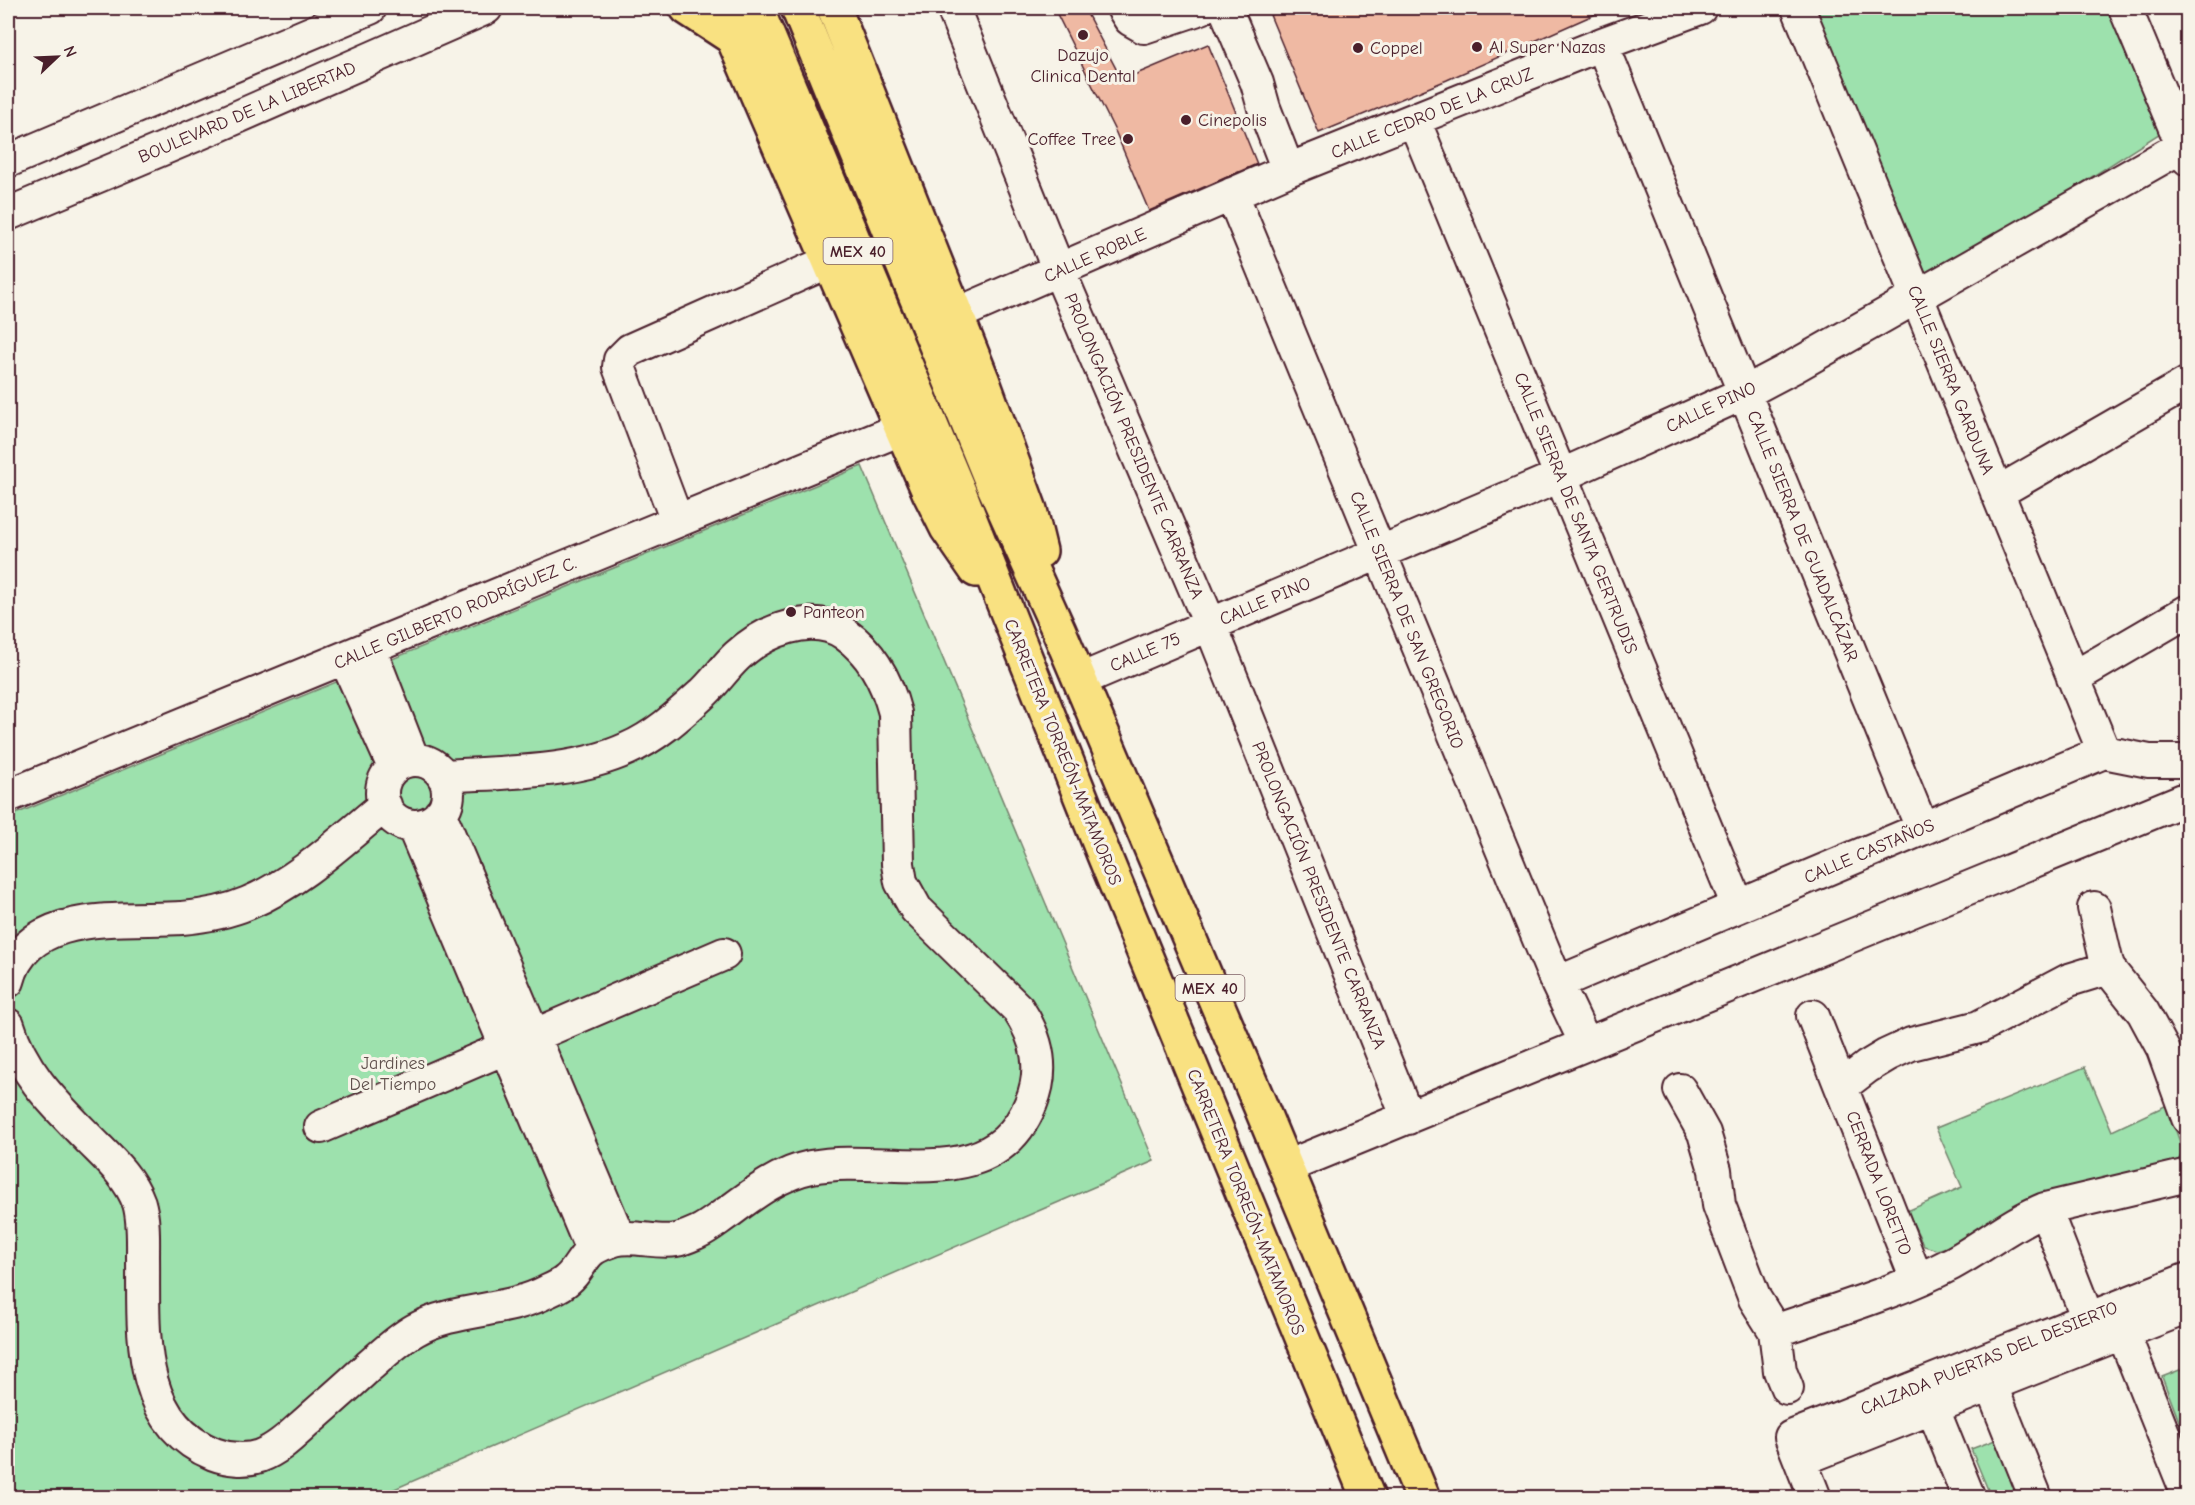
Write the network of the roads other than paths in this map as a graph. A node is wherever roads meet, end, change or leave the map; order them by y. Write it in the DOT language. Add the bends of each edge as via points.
graph roads {
  1 [pos="486,8"];
  2 [pos="687,8"];
  3 [pos="756,8"];
  4 [pos="798,8"];
  5 [pos="834,8"];
  6 [pos="953,8"];
  7 [pos="1122,8"];
  8 [pos="1225,8"];
  9 [pos="1700,8"];
  10 [pos="1798,8"];
  11 [pos="2125,8"];
  12 [pos="1192,9"];
  13 [pos="357,10"];
  14 [pos="726,17"];
  15 [pos="1602,44"];
  16 [pos="369,59"];
  17 [pos="1414,120"];
  18 [pos="2186,149"];
  19 [pos="8,161"];
  20 [pos="1288,170"];
  21 [pos="1232,194"];
  22 [pos="8,214"];
  23 [pos="830,261"];
  24 [pos="1059,270"];
  25 [pos="1917,296"];
  26 [pos="957,314"];
  27 [pos="2187,383"];
  28 [pos="1744,393"];
  29 [pos="902,429"];
  30 [pos="1560,476"];
  31 [pos="1997,493"];
  32 [pos="677,521"];
  33 [pos="1380,553"];
  34 [pos="1006,609"];
  35 [pos="2187,611"];
  36 [pos="1210,624"];
  37 [pos="1059,631"];
  38 [pos="357,653"];
  39 [pos="2073,678"];
  40 [pos="1080,680"];
  41 [pos="2104,752"];
  42 [pos="2187,761"];
  43 [pos="403,764"];
  44 [pos="443,776"];
  45 [pos="8,796"];
  46 [pos="2187,798"];
  47 [pos="385,805"];
  48 [pos="426,820"];
  49 [pos="1922,828"];
  50 [pos="1738,906"];
  51 [pos="2094,908"];
  52 [pos="724,954"];
  53 [pos="2108,968"];
  54 [pos="8,981"];
  55 [pos="1557,983"];
  56 [pos="1813,1016"];
  57 [pos="8,1025"];
  58 [pos="521,1042"];
  59 [pos="1586,1044"];
  60 [pos="1841,1087"];
  61 [pos="1680,1090"];
  62 [pos="1408,1118"];
  63 [pos="2187,1118"];
  64 [pos="321,1126"];
  65 [pos="1286,1167"];
  66 [pos="2187,1175"];
  67 [pos="2045,1209"];
  68 [pos="605,1244"];
  69 [pos="1917,1280"];
  70 [pos="2186,1304"];
  71 [pos="2088,1319"];
  72 [pos="1775,1331"];
  73 [pos="2123,1333"];
  74 [pos="2054,1346"];
  75 [pos="1991,1386"];
  76 [pos="1787,1388"];
  77 [pos="1933,1409"];
  78 [pos="1873,1418"];
  79 [pos="2187,1495"];
  80 [pos="1368,1497"];
  81 [pos="1423,1497"];
  82 [pos="1815,1497"];
  83 [pos="1969,1497"];
  84 [pos="2036,1497"];
  1 -- 16 [label="street, BOULEVARD DE LA LIBERTAD"];
  2 -- 14 [label="highway"];
  3 -- 34 [label="highway, CARRETERA TORREÓN-MATAMOROS / MEX 40"];
  4 -- 37 [label="highway, MEX 40" via="991,480"];
  5 -- 26 [label="highway"];
  6 -- 24 [label="street, PROLONGACIÓN PRESIDENTE CARRANZA"];
  7 -- 12 [label="street" via="1130,19 1144,27"];
  8 -- 20 [label="street"];
  9 -- 15 [label="street, CALLE CEDRO DE LA CRUZ"];
  10 -- 25 [label="street, CALLE SIERRA GARDUNA"];
  11 -- 18 [label="street"];
  13 -- 16 [label="street"];
  13 -- 19 [label="street"];
  14 -- 23 [label="highway"];
  15 -- 17 [label="street, CALLE CEDRO DE LA CRUZ"];
  15 -- 28 [label="street, CALLE SIERRA DE GUADALCÁZAR"];
  16 -- 22 [label="street, BOULEVARD DE LA LIBERTAD"];
  17 -- 20 [label="street, CALLE CEDRO DE LA CRUZ"];
  17 -- 30 [label="street, CALLE SIERRA DE SANTA GERTRUDIS"];
  18 -- 25 [label="street, CALLE PINO"];
  20 -- 21 [label="street, CALLE CEDRO DE LA CRUZ"];
  21 -- 24 [label="street, CALLE ROBLE"];
  21 -- 33 [label="street, CALLE SIERRA DE SAN GREGORIO"];
  23 -- 29 [label="highway"];
  23 -- 32 [label="street" via="630,350 620,360 619,367"];
  24 -- 26 [label="street, CALLE ROBLE"];
  24 -- 36 [label="street, PROLONGACIÓN PRESIDENTE CARRANZA"];
  25 -- 28 [label="street, CALLE PINO"];
  25 -- 31 [label="street, CALLE SIERRA GARDUNA"];
  26 -- 37 [label="highway" via="1030,510"];
  27 -- 31 [label="street"];
  28 -- 30 [label="street, CALLE PINO"];
  28 -- 49 [label="street, CALLE SIERRA DE GUADALCÁZAR"];
  29 -- 32 [label="street, CALLE GILBERTO RODRÍGUEZ C."];
  29 -- 34 [label="highway" via="947,528"];
  30 -- 33 [label="street, CALLE PINO"];
  30 -- 50 [label="street, CALLE SIERRA DE SANTA GERTRUDIS"];
  31 -- 39 [label="street, CALLE SIERRA GARDUNA"];
  32 -- 38 [label="street, CALLE GILBERTO RODRÍGUEZ C."];
  33 -- 36 [label="street, CALLE PINO"];
  33 -- 55 [label="street, CALLE SIERRA DE SAN GREGORIO"];
  34 -- 80 [label="highway, CARRETERA TORREÓN-MATAMOROS / MEX 40"];
  35 -- 39 [label="street"];
  36 -- 40 [label="street, CALLE 75"];
  36 -- 62 [label="street, PROLONGACIÓN PRESIDENTE CARRANZA"];
  37 -- 40 [label="highway, MEX 40"];
  38 -- 43 [label="street"];
  38 -- 45 [label="street, CALLE GILBERTO RODRÍGUEZ C."];
  39 -- 41 [label="street, CALLE SIERRA GARDUNA"];
  40 -- 65 [label="highway, MEX 40"];
  41 -- 42 [label="street" via="2149,761"];
  41 -- 49 [label="street, CALLE CASTAÑOS"];
  43 -- 44 [label="street" via="425,761"];
  43 -- 47 [label="street" via="384,781"];
  44 -- 48 [label="street" via="448,795 445,806"];
  44 -- 68 [label="street" via="547,769 626,750 652,736 756,641 800,624 828,625 868,655 890,691 896,713 901,882 916,909 1018,1009 1036,1044 1040,1064 1036,1091 1026,1117 1010,1138 983,1156 957,1164 828,1164 807,1168 782,1177 702,1231 675,1240"];
  46 -- 59 [label="street"];
  47 -- 48 [label="street" via="396,819"];
  47 -- 54 [label="street" via="275,891 222,912 183,918 86,921 57,929 21,953"];
  48 -- 58 [label="street"];
  49 -- 50 [label="street, CALLE CASTAÑOS"];
  50 -- 55 [label="street, CALLE CASTAÑOS"];
  51 -- 53 [label="street"];
  52 -- 58 [label="street"];
  53 -- 60 [label="street, CERRADA LORETTO" via="2069,980 1979,1027 1911,1044 1867,1067"];
  53 -- 63 [label="street" via="2143,1012 2163,1049"];
  55 -- 59 [label="street, CALLE SIERRA DE SAN GREGORIO"];
  56 -- 60 [label="street, CERRADA LORETTO"];
  57 -- 68 [label="street" via="25,1067 132,1189 143,1228 148,1375 172,1424 213,1453 234,1459 256,1458 279,1446 390,1348 416,1330 455,1315 536,1297 568,1279"];
  58 -- 64 [label="street"];
  58 -- 68 [label="street"];
  59 -- 62 [label="street"];
  60 -- 69 [label="street, CERRADA LORETTO"];
  61 -- 72 [label="street" via="1704,1133 1715,1170 1719,1205 1751,1289"];
  62 -- 65 [label="street"];
  65 -- 81 [label="highway, MEX 40"];
  66 -- 67 [label="street"];
  67 -- 69 [label="street"];
  67 -- 71 [label="street"];
  69 -- 72 [label="street"];
  70 -- 71 [label="street, CALZADA PUERTAS DEL DESIERTO"];
  70 -- 73 [label="street, CALZADA PUERTAS DEL DESIERTO"];
  71 -- 74 [label="street, CALZADA PUERTAS DEL DESIERTO"];
  72 -- 76 [label="street" via="1780,1371"];
  73 -- 74 [label="street, CALZADA PUERTAS DEL DESIERTO"];
  73 -- 79 [label="street"];
  74 -- 75 [label="street, CALZADA PUERTAS DEL DESIERTO"];
  74 -- 78 [label="street, CALZADA PUERTAS DEL DESIERTO"];
  75 -- 77 [label="street, CALZADA PUERTAS DEL DESIERTO"];
  75 -- 84 [label="street"];
  77 -- 78 [label="street, CALZADA PUERTAS DEL DESIERTO"];
  77 -- 83 [label="street"];
  78 -- 82 [label="street, CALZADA PUERTAS DEL DESIERTO" via="1796,1449"];
}
